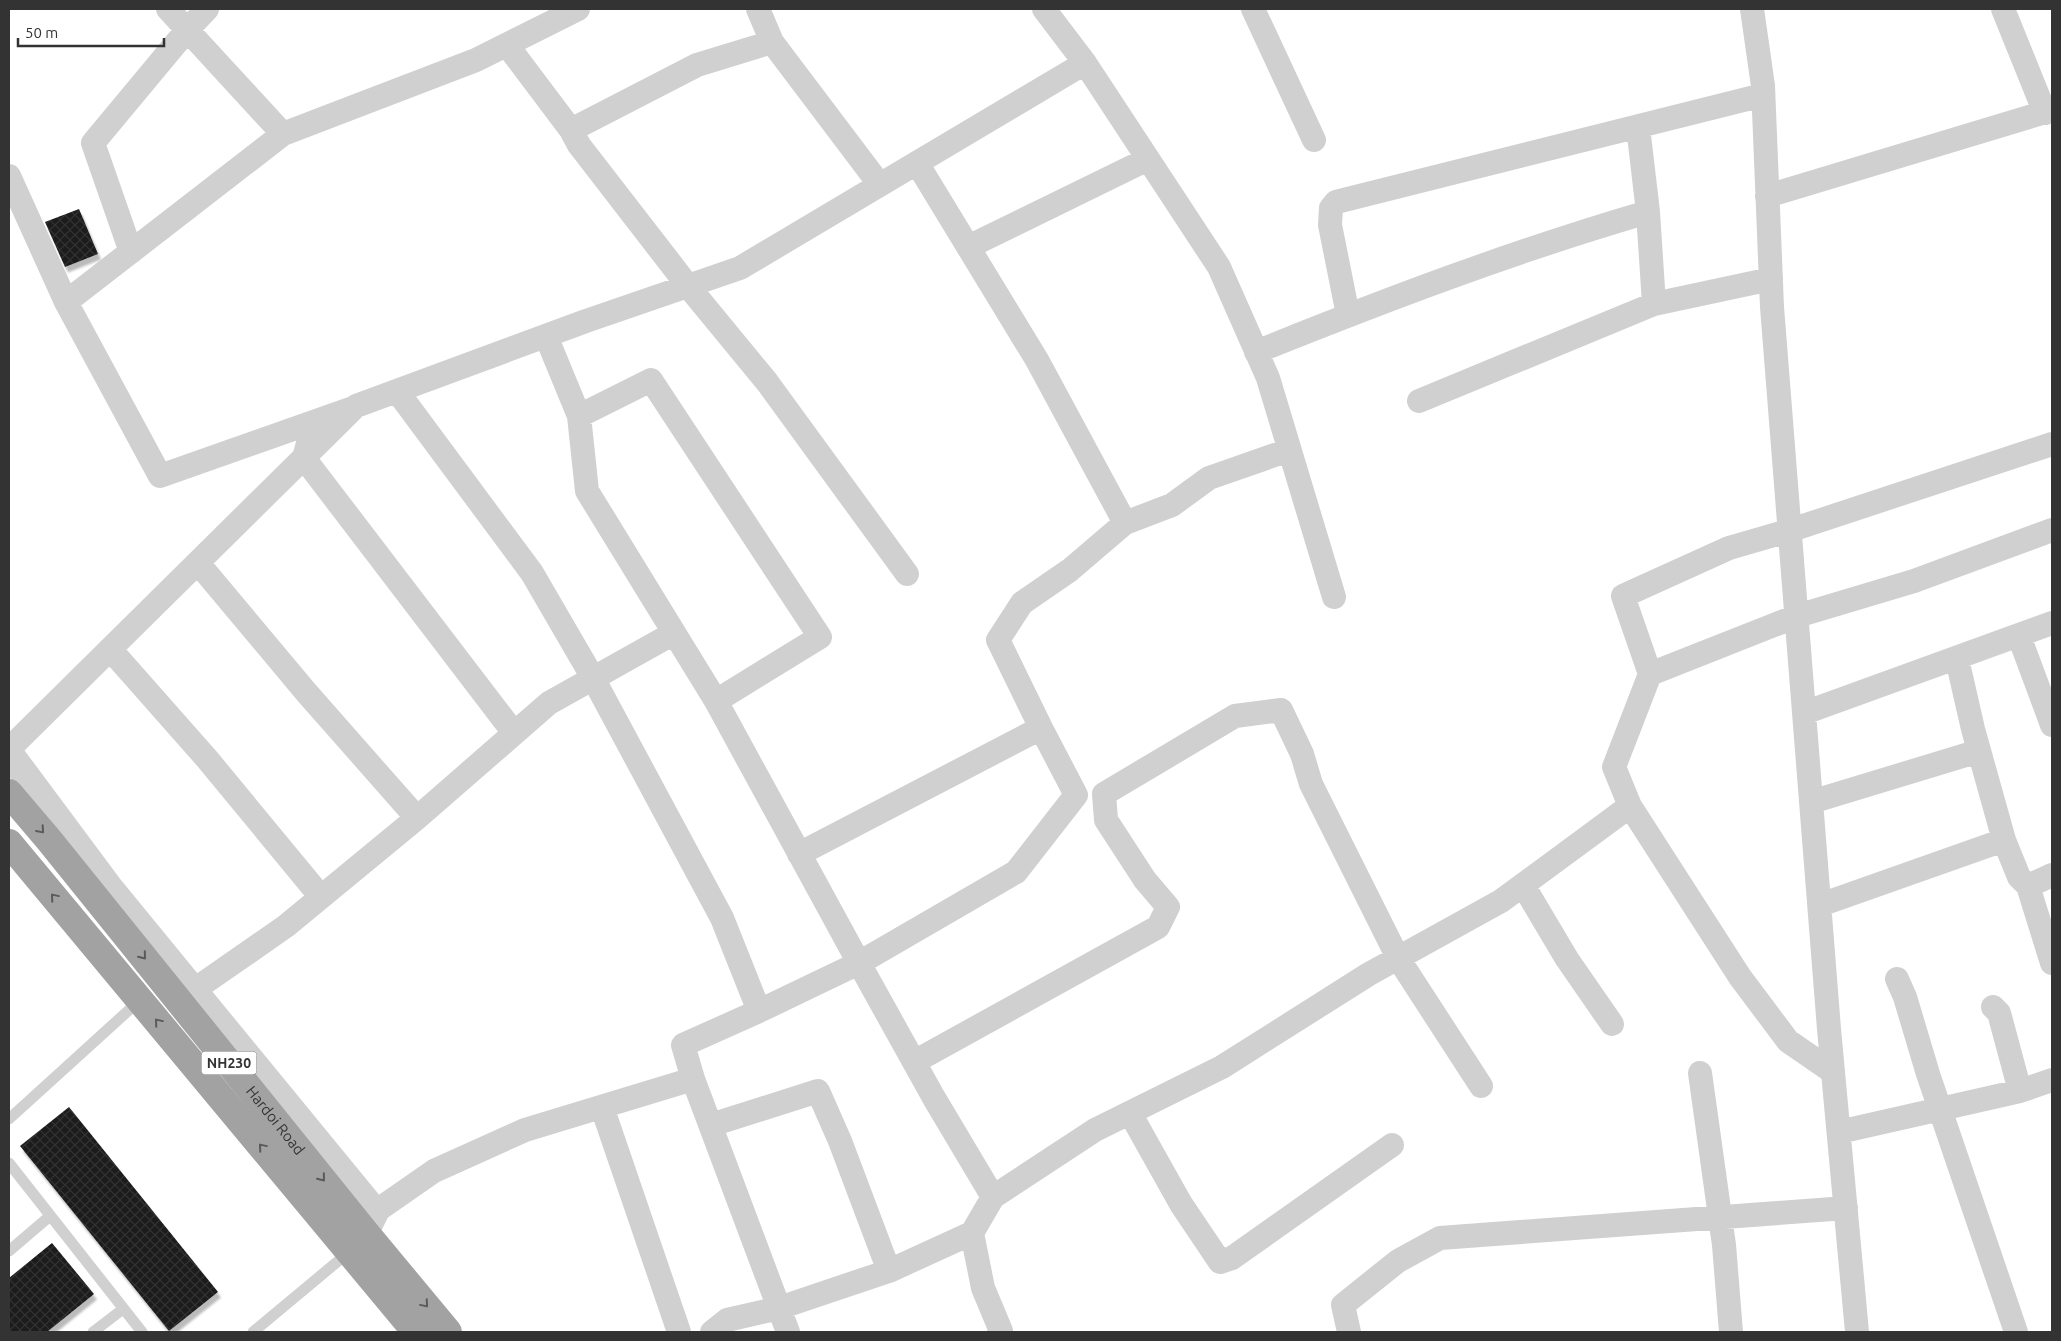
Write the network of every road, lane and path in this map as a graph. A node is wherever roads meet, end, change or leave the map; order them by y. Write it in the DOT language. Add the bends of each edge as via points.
graph roads {
  1 [pos="168,9"];
  2 [pos="207,9"];
  3 [pos="578,9"];
  4 [pos="758,9"];
  5 [pos="1044,9"];
  6 [pos="1253,9"];
  7 [pos="1752,9"];
  8 [pos="2003,9"];
  9 [pos="187,30"];
  10 [pos="772,42"];
  11 [pos="507,45"];
  12 [pos="1085,63"];
  13 [pos="1763,95"];
  14 [pos="2049,112"];
  15 [pos="1638,127"];
  16 [pos="571,130"];
  17 [pos="283,134"];
  18 [pos="1314,140"];
  19 [pos="1148,159"];
  20 [pos="917,163"];
  21 [pos="9,176"];
  22 [pos="880,186"];
  23 [pos="1768,196"];
  24 [pos="1648,212"];
  25 [pos="968,246"];
  26 [pos="131,252"];
  27 [pos="1771,279"];
  28 [pos="688,286"];
  29 [pos="66,302"];
  30 [pos="1654,304"];
  31 [pos="1348,315"];
  32 [pos="546,336"];
  33 [pos="1256,352"];
  34 [pos="396,392"];
  35 [pos="1419,402"];
  36 [pos="356,406"];
  37 [pos="579,416"];
  38 [pos="313,422"];
  39 [pos="2052,444"];
  40 [pos="1289,450"];
  41 [pos="304,458"];
  42 [pos="1125,523"];
  43 [pos="1791,530"];
  44 [pos="2052,530"];
  45 [pos="198,563"];
  46 [pos="907,574"];
  47 [pos="1334,596"];
  48 [pos="1797,616"];
  49 [pos="2052,623"];
  50 [pos="674,633"];
  51 [pos="2019,636"];
  52 [pos="110,650"];
  53 [pos="1957,659"];
  54 [pos="1650,674"];
  55 [pos="593,678"];
  56 [pos="716,701"];
  57 [pos="1804,713"];
  58 [pos="2052,725"];
  59 [pos="1041,728"];
  60 [pos="514,733"];
  61 [pos="9,751"];
  62 [pos="1979,751"];
  63 [pos="9,793"];
  64 [pos="1811,802"];
  65 [pos="1630,806"];
  66 [pos="417,818"];
  67 [pos="2004,840"];
  68 [pos="9,843"];
  69 [pos="799,854"];
  70 [pos="2052,875"];
  71 [pos="1523,885"];
  72 [pos="2028,886"];
  73 [pos="321,897"];
  74 [pos="1820,905"];
  75 [pos="1398,958"];
  76 [pos="859,963"];
  77 [pos="2052,963"];
  78 [pos="1897,979"];
  79 [pos="194,990"];
  80 [pos="140,1000"];
  81 [pos="1993,1007"];
  82 [pos="759,1011"];
  83 [pos="1612,1024"];
  84 [pos="914,1062"];
  85 [pos="1833,1072"];
  86 [pos="1700,1074"];
  87 [pos="693,1079"];
  88 [pos="2052,1080"];
  89 [pos="1481,1086"];
  90 [pos="2020,1091"];
  91 [pos="602,1107"];
  92 [pos="1940,1108"];
  93 [pos="1130,1113"];
  94 [pos="9,1120"];
  95 [pos="710,1125"];
  96 [pos="1839,1132"];
  97 [pos="1392,1145"];
  98 [pos="9,1163"];
  99 [pos="993,1197"];
  100 [pos="1846,1208"];
  101 [pos="50,1216"];
  102 [pos="1720,1218"];
  103 [pos="363,1232"];
  104 [pos="972,1233"];
  105 [pos="9,1251"];
  106 [pos="889,1271"];
  107 [pos="123,1308"];
  108 [pos="779,1308"];
  109 [pos="93,1332"];
  110 [pos="142,1332"];
  111 [pos="253,1332"];
  112 [pos="416,1332"];
  113 [pos="448,1332"];
  114 [pos="680,1332"];
  115 [pos="712,1332"];
  116 [pos="788,1332"];
  117 [pos="1005,1332"];
  118 [pos="1349,1332"];
  119 [pos="1731,1332"];
  120 [pos="1856,1332"];
  121 [pos="2016,1332"];
  1 -- 9 [label="street"];
  2 -- 9 [label="street"];
  3 -- 11 [label="street"];
  4 -- 10 [label="street"];
  5 -- 12 [label="street"];
  6 -- 18 [label="street"];
  7 -- 13 [label="street"];
  8 -- 14 [label="street"];
  9 -- 17 [label="street"];
  9 -- 26 [label="street" via="93,143"];
  10 -- 16 [label="street" via="697,65"];
  10 -- 22 [label="street"];
  11 -- 16 [label="street"];
  11 -- 17 [label="street"];
  12 -- 19 [label="street"];
  12 -- 20 [label="street"];
  13 -- 15 [label="street"];
  13 -- 23 [label="street"];
  14 -- 23 [label="street"];
  15 -- 24 [label="street"];
  15 -- 31 [label="street" via="1336,202 1331,208 1330,224"];
  16 -- 28 [label="street" via="579,145"];
  17 -- 26 [label="street"];
  19 -- 25 [label="street"];
  19 -- 33 [label="street" via="1219,266"];
  20 -- 22 [label="street"];
  20 -- 25 [label="street"];
  21 -- 29 [label="street"];
  22 -- 28 [label="street" via="740,268"];
  23 -- 27 [label="street"];
  24 -- 30 [label="street"];
  24 -- 31 [label="street" via="1394,296"];
  25 -- 42 [label="street" via="1037,360"];
  26 -- 29 [label="street"];
  27 -- 30 [label="street"];
  27 -- 43 [label="street"];
  28 -- 32 [label="street"];
  28 -- 46 [label="street" via="767,382"];
  29 -- 38 [label="street" via="160,476"];
  30 -- 35 [label="street"];
  31 -- 33 [label="street"];
  32 -- 34 [label="street"];
  32 -- 37 [label="street"];
  33 -- 40 [label="street" via="1268,378"];
  34 -- 36 [label="street"];
  34 -- 55 [label="street" via="532,573"];
  36 -- 38 [label="street"];
  36 -- 41 [label="street"];
  37 -- 50 [label="street" via="587,491"];
  37 -- 56 [label="street" via="651,380 820,638"];
  38 -- 41 [label="street"];
  39 -- 43 [label="street"];
  40 -- 42 [label="street" via="1209,478 1172,505"];
  40 -- 47 [label="street"];
  41 -- 45 [label="street"];
  41 -- 60 [label="street"];
  42 -- 59 [label="street" via="1070,570 1022,603 998,640"];
  43 -- 48 [label="street"];
  43 -- 54 [label="street" via="1729,548 1622,596"];
  44 -- 48 [label="street" via="1914,581"];
  45 -- 52 [label="street"];
  45 -- 66 [label="street"];
  48 -- 54 [label="street"];
  48 -- 57 [label="street"];
  49 -- 51 [label="street"];
  50 -- 55 [label="street"];
  50 -- 56 [label="street"];
  51 -- 53 [label="street"];
  51 -- 58 [label="street"];
  52 -- 61 [label="street"];
  52 -- 73 [label="street" via="208,760"];
  53 -- 57 [label="street"];
  53 -- 62 [label="street"];
  54 -- 65 [label="street" via="1614,767"];
  55 -- 60 [label="street" via="548,703"];
  55 -- 82 [label="street" via="722,918"];
  56 -- 69 [label="street"];
  57 -- 64 [label="street"];
  59 -- 69 [label="street"];
  59 -- 76 [label="street" via="1076,795 1070,803 1016,872"];
  60 -- 66 [label="street"];
  61 -- 79 [label="street" via="112,890"];
  62 -- 64 [label="street"];
  62 -- 67 [label="street"];
  63 -- 103 [label="highway, Hardoi Road / NH230, one-way"];
  64 -- 74 [label="street"];
  65 -- 71 [label="street"];
  65 -- 85 [label="street" via="1740,977 1788,1040"];
  66 -- 73 [label="street"];
  67 -- 72 [label="street" via="2019,877"];
  67 -- 74 [label="street"];
  80 -- 68 [label="highway, Hardoi Road / NH230, one-way"];
  69 -- 76 [label="street"];
  70 -- 72 [label="street"];
  71 -- 75 [label="street" via="1501,901"];
  71 -- 83 [label="street" via="1567,959"];
  72 -- 77 [label="street"];
  73 -- 79 [label="street" via="286,926"];
  74 -- 85 [label="street"];
  75 -- 84 [label="street" via="1311,784 1302,754 1280,710 1235,716 1104,794 1106,820 1145,880 1168,907 1158,927"];
  75 -- 89 [label="street"];
  75 -- 93 [label="street" via="1222,1067"];
  76 -- 82 [label="street"];
  76 -- 84 [label="street"];
  78 -- 92 [label="street"];
  79 -- 103 [label="street"];
  80 -- 94 [label="lane"];
  103 -- 80 [label="highway, Hardoi Road / NH230, one-way"];
  81 -- 90 [label="street" via="1999,1013"];
  82 -- 87 [label="street" via="683,1045"];
  84 -- 99 [label="street"];
  85 -- 96 [label="street"];
  86 -- 102 [label="street"];
  87 -- 91 [label="street"];
  87 -- 95 [label="street"];
  88 -- 90 [label="street"];
  90 -- 92 [label="street"];
  91 -- 103 [label="street" via="525,1130 434,1171"];
  91 -- 114 [label="street"];
  92 -- 96 [label="street"];
  92 -- 121 [label="street"];
  93 -- 97 [label="street" via="1182,1204 1220,1262 1232,1258"];
  93 -- 99 [label="street" via="1095,1130"];
  95 -- 106 [label="street" via="818,1091"];
  95 -- 108 [label="street"];
  96 -- 100 [label="street"];
  98 -- 101 [label="lane"];
  99 -- 104 [label="street"];
  100 -- 102 [label="street"];
  100 -- 120 [label="street"];
  101 -- 105 [label="lane"];
  101 -- 107 [label="lane"];
  102 -- 118 [label="street" via="1440,1238 1398,1261 1343,1305"];
  102 -- 119 [label="street"];
  103 -- 111 [label="lane"];
  103 -- 112 [label="highway, Hardoi Road / NH230"];
  103 -- 113 [label="highway, Hardoi Road / NH230, one-way"];
  104 -- 106 [label="street"];
  104 -- 117 [label="street" via="983,1288"];
  106 -- 108 [label="street"];
  107 -- 109 [label="lane"];
  107 -- 110 [label="lane"];
  108 -- 115 [label="street" via="727,1320"];
  108 -- 116 [label="street"];
}
